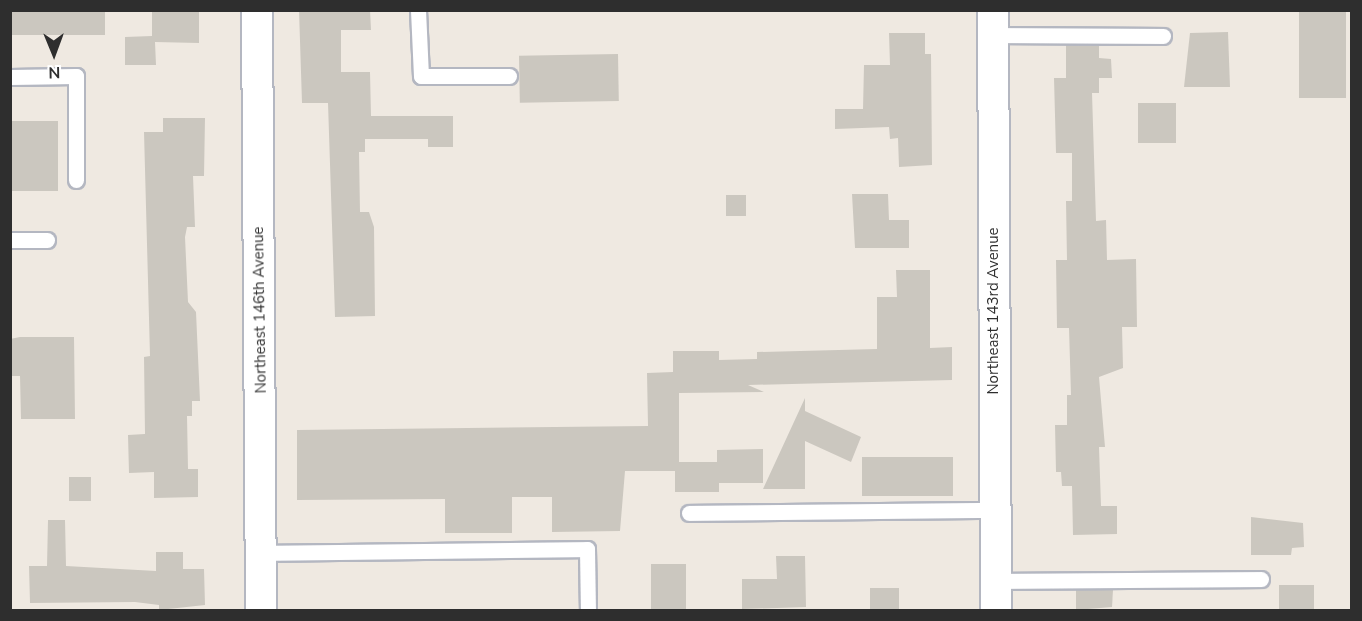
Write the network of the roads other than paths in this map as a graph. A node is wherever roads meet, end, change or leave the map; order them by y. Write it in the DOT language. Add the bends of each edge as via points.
graph roads {
  1 [pos="257,10"];
  2 [pos="418,10"];
  3 [pos="993,23"];
  4 [pos="1163,36"];
  5 [pos="509,76"];
  6 [pos="10,77"];
  7 [pos="76,180"];
  8 [pos="10,240"];
  9 [pos="47,240"];
  10 [pos="995,510"];
  11 [pos="689,513"];
  12 [pos="261,553"];
  13 [pos="1261,579"];
  14 [pos="996,581"];
  15 [pos="261,610"];
  16 [pos="588,610"];
  17 [pos="996,610"];
  1 -- 12 [label="street, Northeast 146th Avenue"];
  2 -- 5 [label="lane" via="421,76"];
  3 -- 4 [label="lane"];
  3 -- 10 [label="street, Northeast 143rd Avenue"];
  6 -- 7 [label="lane" via="76,76"];
  8 -- 9 [label="lane"];
  10 -- 11 [label="lane"];
  10 -- 14 [label="street, Northeast 143rd Avenue"];
  12 -- 15 [label="street, Northeast 146th Avenue"];
  12 -- 16 [label="lane" via="587,549"];
  13 -- 14 [label="lane"];
  14 -- 17 [label="street, Northeast 143rd Avenue"];
}
